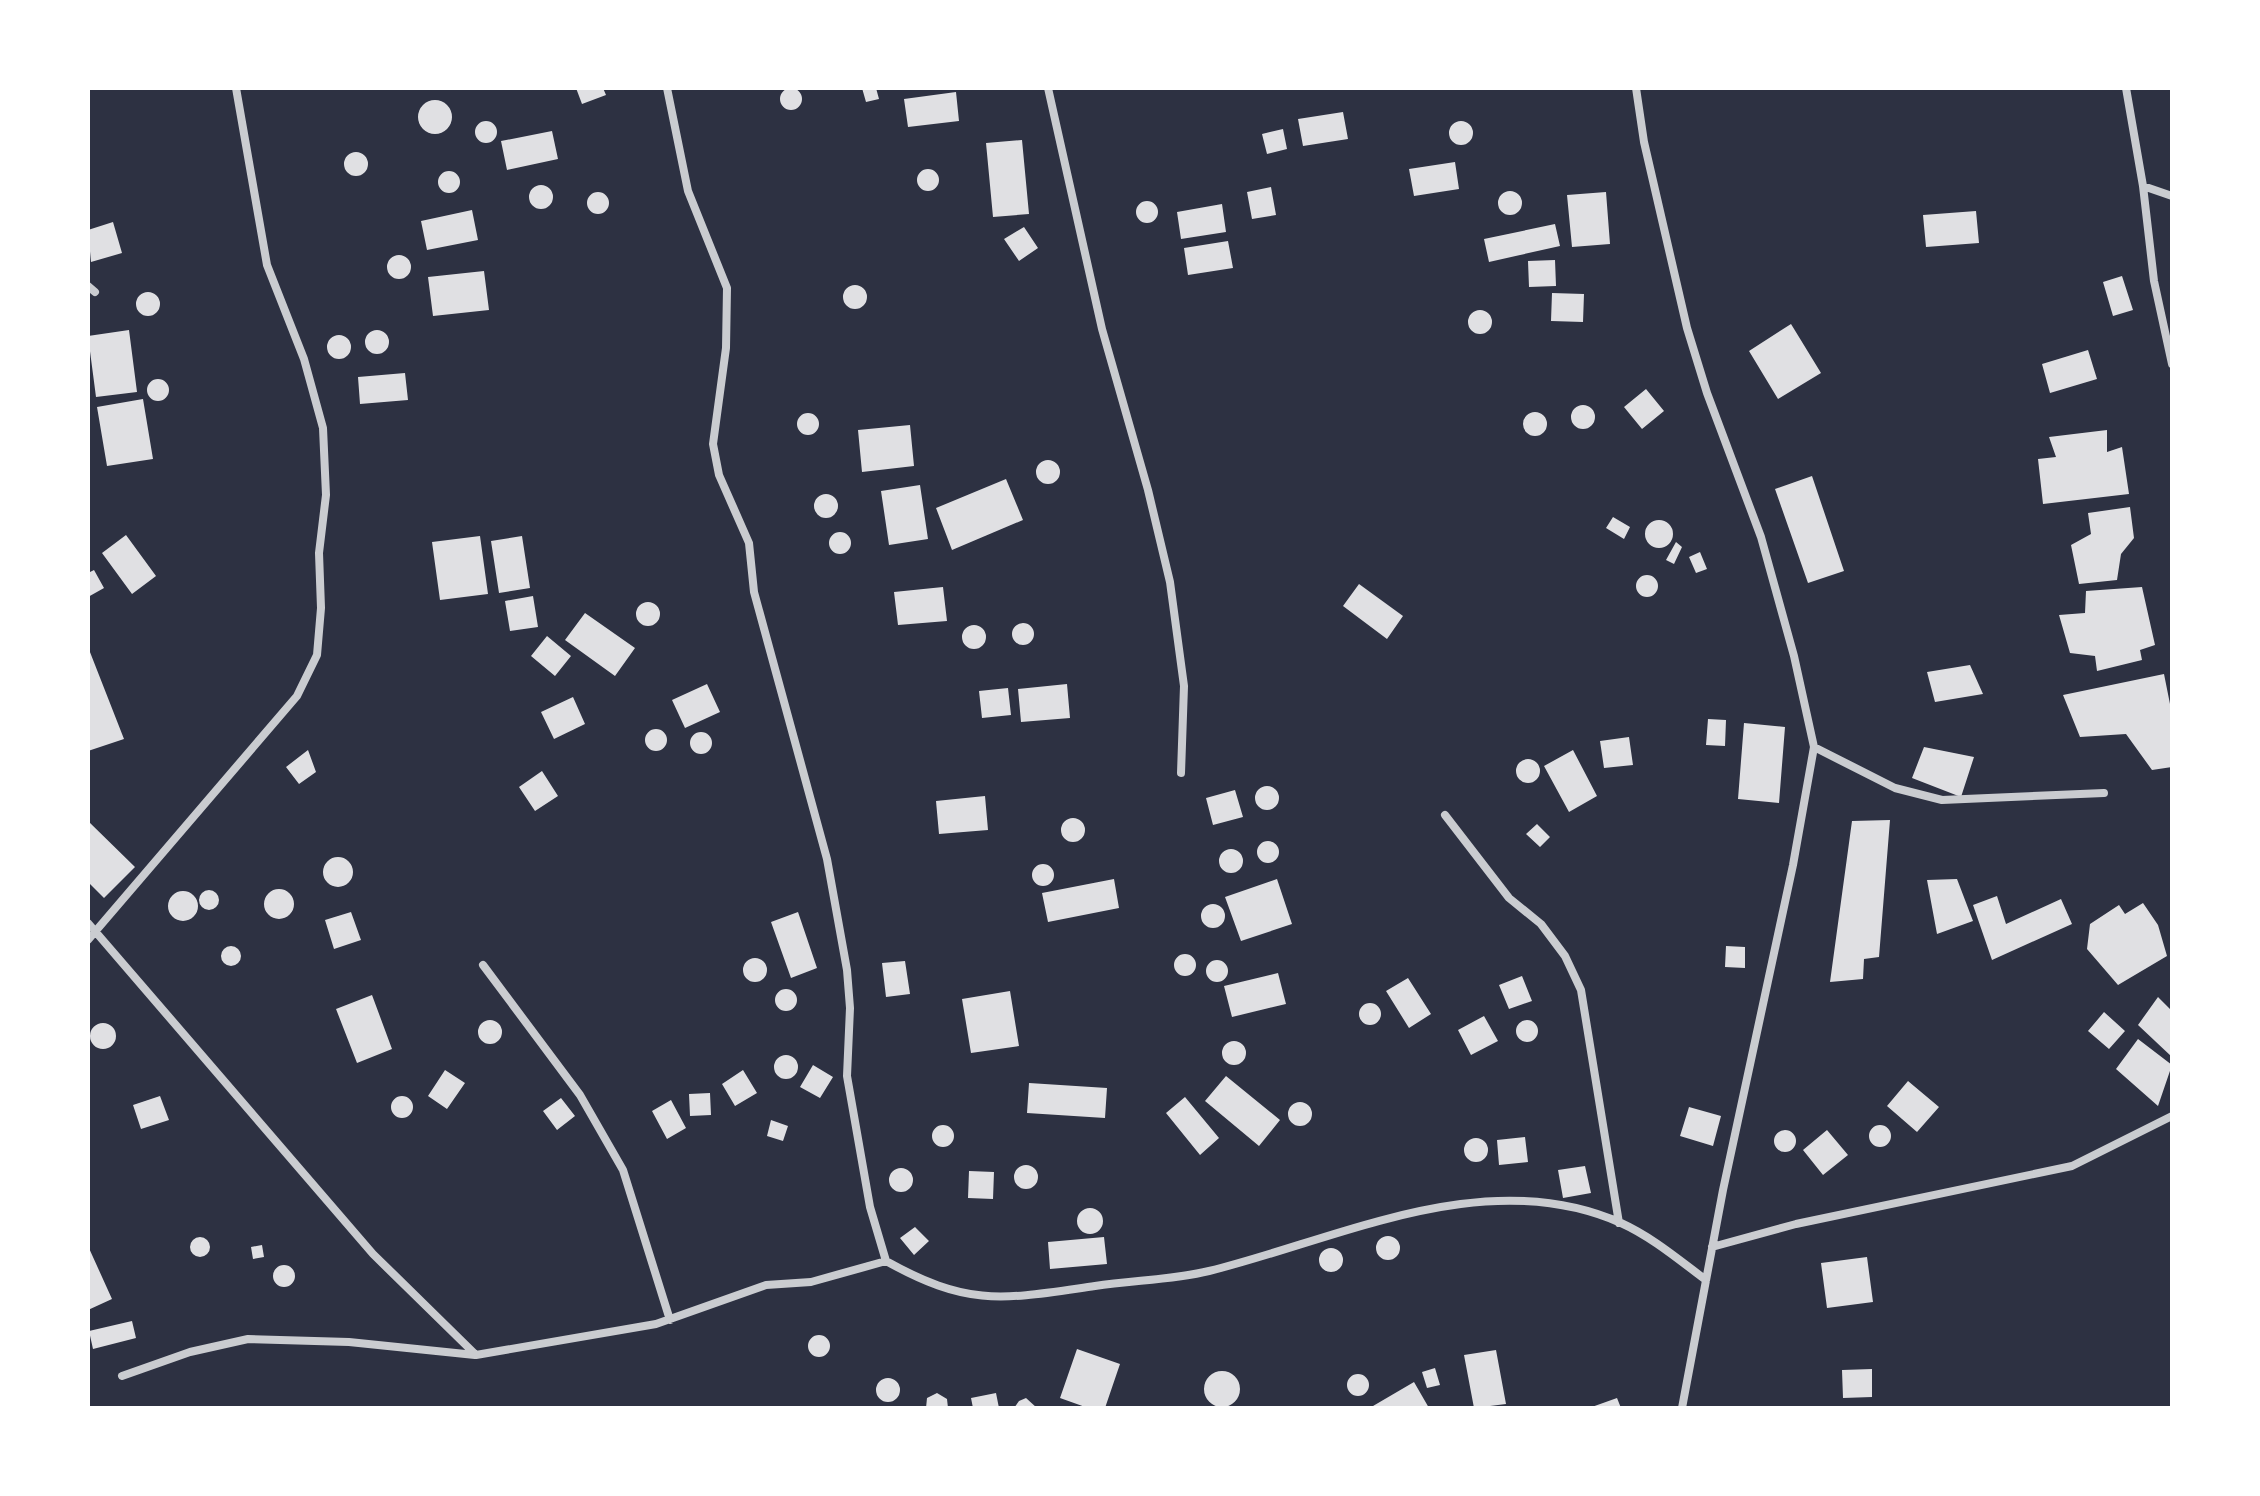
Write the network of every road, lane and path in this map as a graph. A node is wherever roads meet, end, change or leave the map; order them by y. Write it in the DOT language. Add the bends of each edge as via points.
graph roads {
  1 [pos="236,88"];
  2 [pos="667,88"];
  3 [pos="1048,88"];
  4 [pos="1636,88"];
  5 [pos="2126,88"];
  6 [pos="2143,186"];
  7 [pos="2172,196"];
  8 [pos="2172,364"];
  9 [pos="1814,747"];
  10 [pos="1181,773"];
  11 [pos="2104,793"];
  12 [pos="1445,815"];
  13 [pos="91,927"];
  14 [pos="88,940"];
  15 [pos="483,965"];
  16 [pos="2172,1116"];
  17 [pos="1619,1223"];
  18 [pos="1712,1247"];
  19 [pos="886,1261"];
  20 [pos="1706,1280"];
  21 [pos="670,1320"];
  22 [pos="476,1355"];
  23 [pos="122,1376"];
  24 [pos="1682,1408"];
  1 -- 13 [label="street" via="267,265 304,359 323,428 326,495 317,655 297,696"];
  2 -- 19 [label="street" via="688,191 727,288 726,348 713,444 719,475 749,543 754,592 827,859 847,970 847,1076 870,1207"];
  3 -- 10 [label="street" via="1102,329 1170,582 1184,686"];
  4 -- 9 [label="street" via="1687,328 1761,537"];
  5 -- 6 [label="street"];
  6 -- 7 [label="street"];
  6 -- 8 [label="street" via="2154,281"];
  9 -- 11 [label="street" via="1895,788 1942,800"];
  9 -- 18 [label="street"];
  12 -- 17 [label="street" via="1509,898 1541,924 1581,990"];
  13 -- 14 [label="street"];
  13 -- 22 [label="street" via="373,1254"];
  15 -- 21 [label="street" via="580,1095 623,1170"];
  16 -- 18 [label="street" via="2072,1166"];
  17 -- 19 [label="street" via="1540,1204 1426,1209 1207,1271 1001,1299 945,1290"];
  17 -- 20 [label="street"];
  18 -- 20 [label="street"];
  19 -- 21 [label="street" via="811,1282 766,1285"];
  20 -- 24 [label="street"];
  21 -- 22 [label="street"];
  22 -- 23 [label="street" via="349,1342 248,1339"];
}
